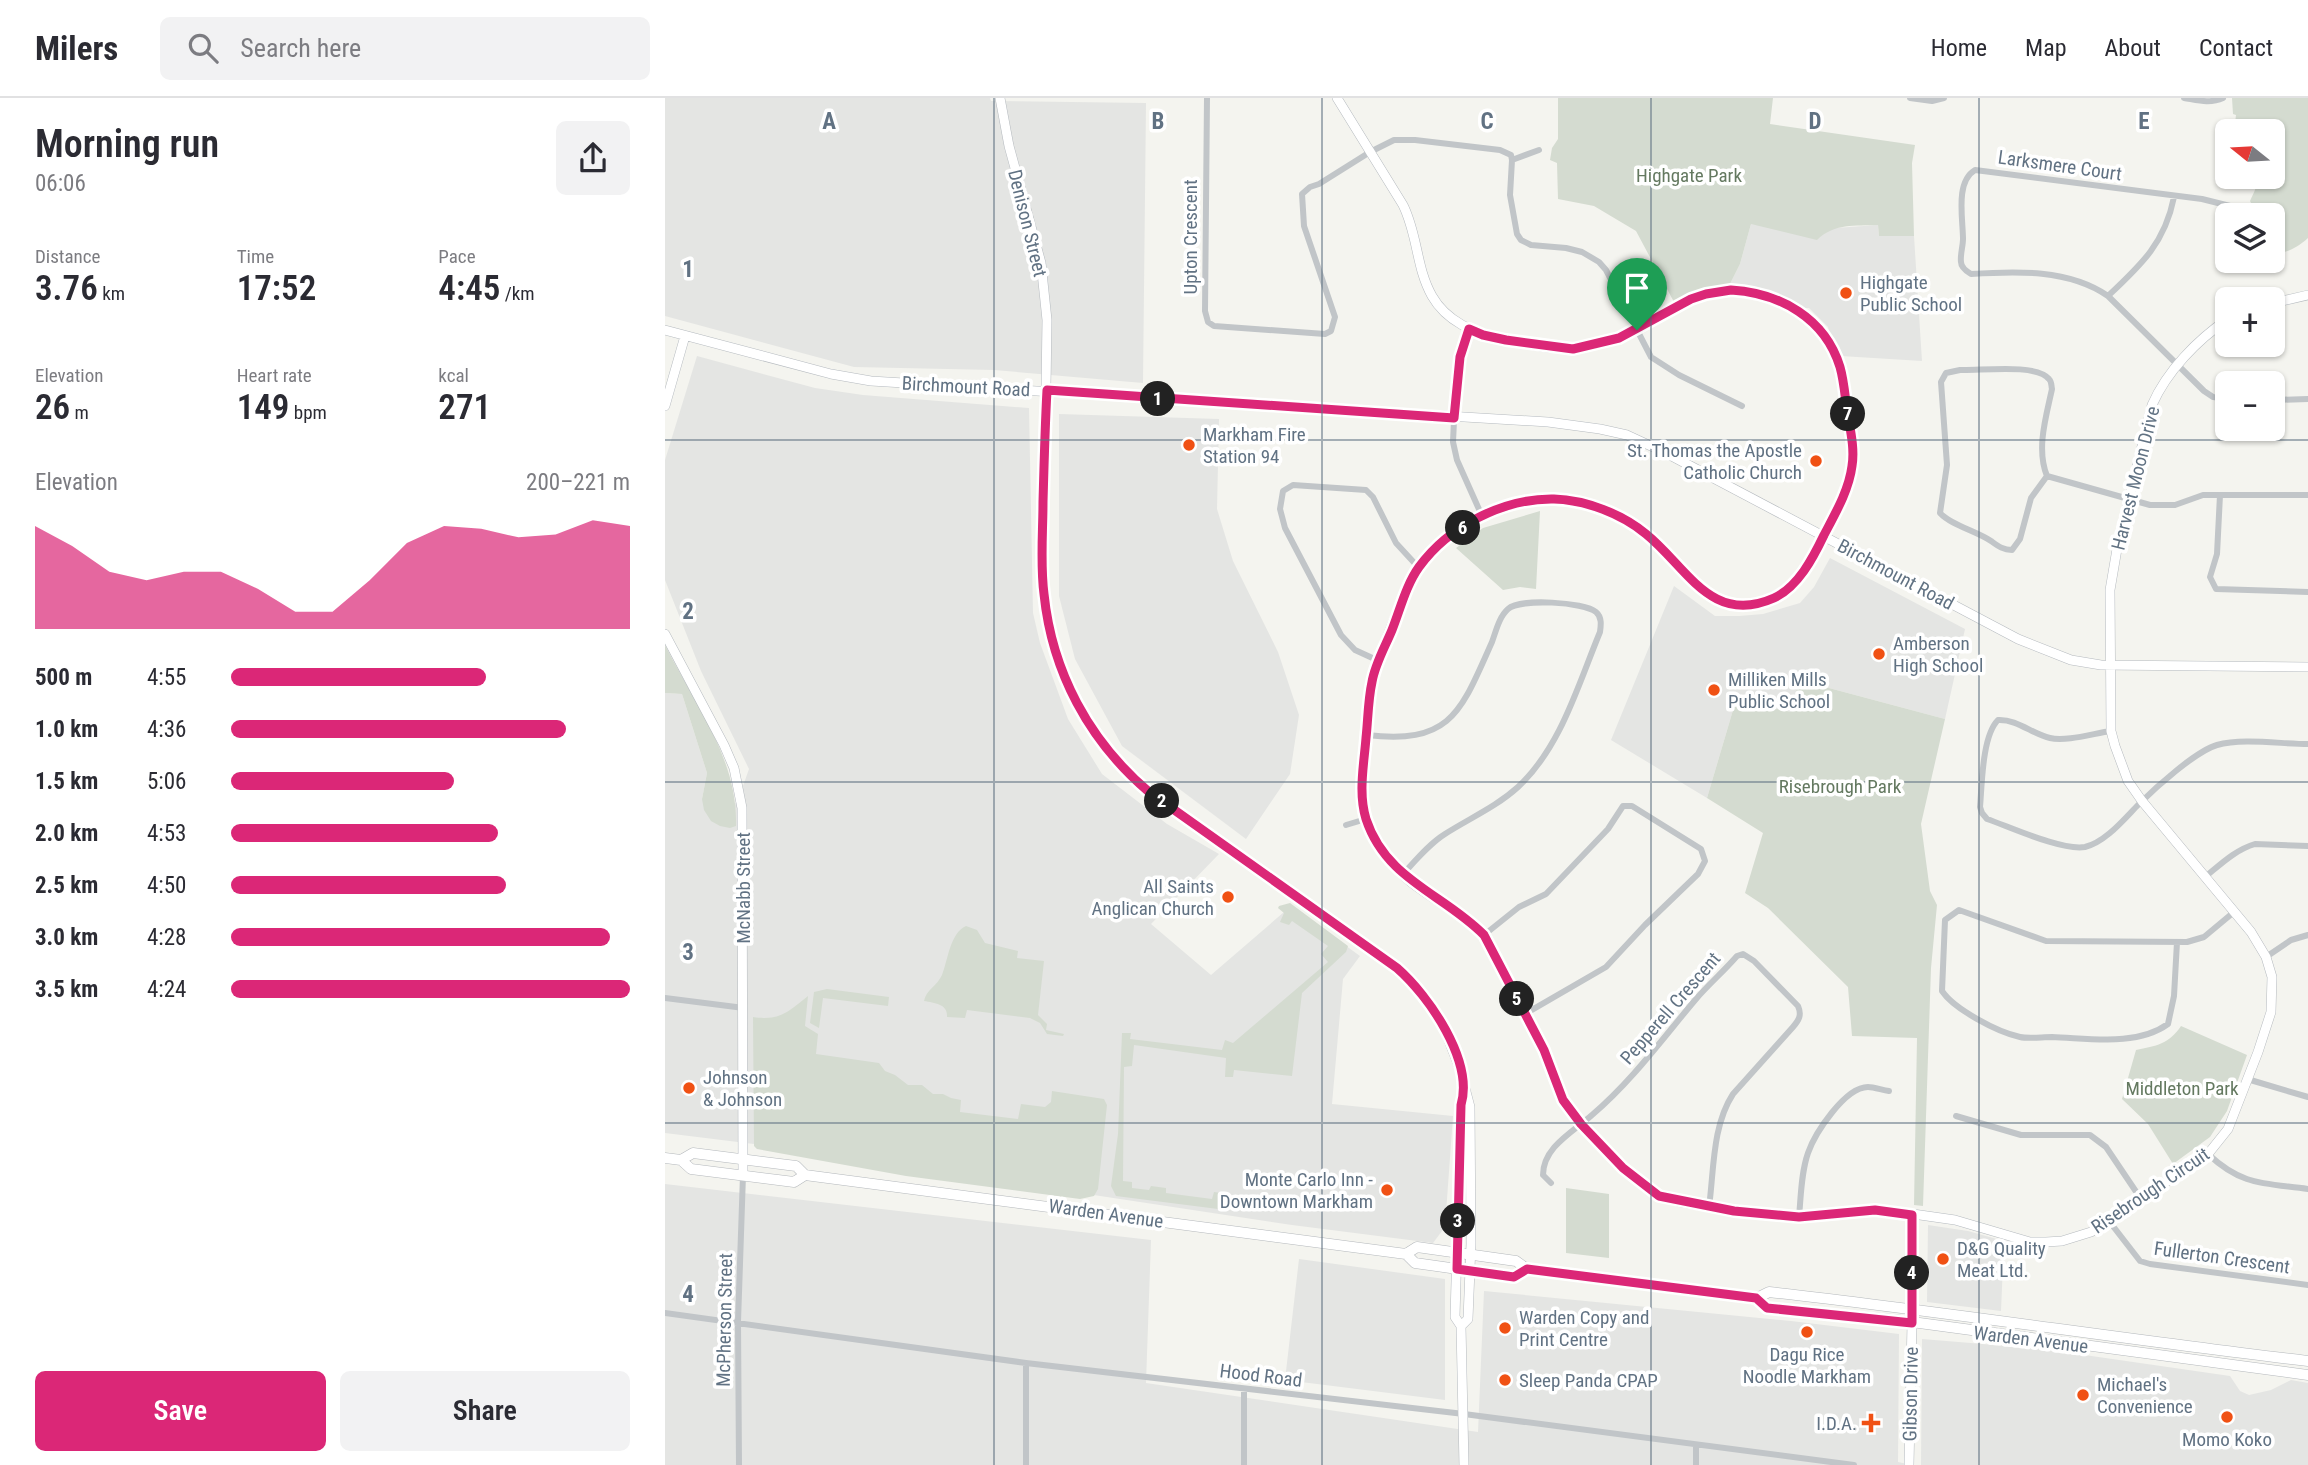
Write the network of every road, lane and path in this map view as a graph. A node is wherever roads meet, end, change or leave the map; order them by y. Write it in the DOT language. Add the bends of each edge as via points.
graph roads {
  1 [pos="1000,98"];
  2 [pos="1207,98"];
  3 [pos="1337,98"];
  4 [pos="1910,98"];
  5 [pos="1944,98"];
  6 [pos="2184,98"];
  7 [pos="2223,98"];
  8 [pos="1539,150"];
  9 [pos="1370,152"];
  10 [pos="1512,160"];
  11 [pos="2174,197"];
  12 [pos="2219,203"];
  13 [pos="2308,295"];
  14 [pos="2108,296"];
  15 [pos="2285,300"];
  16 [pos="1469,329"];
  17 [pos="665,330"];
  18 [pos="1637,330"];
  19 [pos="2215,331"];
  20 [pos="685,337"];
  21 [pos="2178,364"];
  22 [pos="1047,390"];
  23 [pos="2215,397"];
  24 [pos="2308,399"];
  25 [pos="2285,400"];
  26 [pos="665,406"];
  27 [pos="1742,406"];
  28 [pos="1454,418"];
  29 [pos="2047,476"];
  30 [pos="2220,495"];
  31 [pos="2308,495"];
  32 [pos="2129,499"];
  33 [pos="1482,516"];
  34 [pos="1824,535"];
  35 [pos="1419,568"];
  36 [pos="2308,592"];
  37 [pos="665,634"];
  38 [pos="1379,661"];
  39 [pos="2111,666"];
  40 [pos="2308,667"];
  41 [pos="2112,731"];
  42 [pos="1367,735"];
  43 [pos="2308,744"];
  44 [pos="2142,801"];
  45 [pos="1366,819"];
  46 [pos="1346,824"];
  47 [pos="2308,846"];
  48 [pos="1403,874"];
  49 [pos="2205,877"];
  50 [pos="2234,912"];
  51 [pos="1484,935"];
  52 [pos="2308,936"];
  53 [pos="2177,942"];
  54 [pos="2266,957"];
  55 [pos="665,998"];
  56 [pos="744,1008"];
  57 [pos="1525,1014"];
  58 [pos="2248,1079"];
  59 [pos="1889,1091"];
  60 [pos="1465,1092"];
  61 [pos="2308,1097"];
  62 [pos="1956,1116"];
  63 [pos="1581,1124"];
  64 [pos="2209,1154"];
  65 [pos="665,1158"];
  66 [pos="681,1160"];
  67 [pos="743,1160"];
  68 [pos="743,1175"];
  69 [pos="805,1175"];
  70 [pos="1551,1183"];
  71 [pos="2308,1189"];
  72 [pos="2141,1199"];
  73 [pos="1709,1208"];
  74 [pos="1912,1215"];
  75 [pos="1799,1217"];
  76 [pos="2109,1222"];
  77 [pos="1457,1253"];
  78 [pos="1406,1254"];
  79 [pos="1471,1254"];
  80 [pos="1457,1269"];
  81 [pos="1527,1269"];
  82 [pos="1469,1271"];
  83 [pos="2308,1285"];
  84 [pos="1756,1298"];
  85 [pos="1913,1310"];
  86 [pos="665,1314"];
  87 [pos="738,1322"];
  88 [pos="1912,1323"];
  89 [pos="1461,1326"];
  90 [pos="2057,1330"];
  91 [pos="2048,1342"];
  92 [pos="2308,1361"];
  93 [pos="1027,1363"];
  94 [pos="2308,1375"];
  95 [pos="1244,1389"];
  96 [pos="1464,1414"];
  97 [pos="1696,1446"];
  98 [pos="739,1465"];
  99 [pos="1026,1465"];
  100 [pos="1244,1465"];
  101 [pos="1464,1465"];
  102 [pos="1696,1465"];
  103 [pos="1854,1465"];
  104 [pos="1909,1465"];
  1 -- 22 [label="street, Denison Street" via="1041,263"];
  2 -- 9 [label="street, Upton Crescent" via="1205,311 1214,326 1331,331 1335,317 1304,226 1303,194"];
  3 -- 9 [label="street"];
  4 -- 5 [label="street"];
  6 -- 7 [label="street"];
  8 -- 10 [label="street"];
  9 -- 10 [label="street" via="1394,140 1416,139 1500,150"];
  9 -- 16 [label="street" via="1412,224 1432,296"];
  10 -- 18 [label="street" via="1510,195 1521,240 1574,250 1599,262"];
  11 -- 12 [label="street, Larksmere Court"];
  11 -- 14 [label="street" via="2154,249"];
  11 -- 14 [label="street, Larksmere Court" via="1975,170 1969,174 1962,203 1960,262 1964,270 2062,278 2094,286"];
  13 -- 15 [label="street"];
  14 -- 21 [label="street, Larksmere Court"];
  16 -- 18 [label="street, Risebrough Circuit" via="1506,340 1573,349"];
  16 -- 28 [label="street" via="1460,357"];
  17 -- 20 [label="street, Birchmount Road"];
  18 -- 27 [label="street" via="1651,357"];
  18 -- 34 [label="street, Risebrough Circuit" via="1691,299 1731,290 1776,298 1818,328 1841,370 1853,451 1849,482"];
  19 -- 21 [label="street, Harvest Moon Drive"];
  20 -- 22 [label="street, Birchmount Road" via="871,380"];
  20 -- 26 [label="street"];
  21 -- 23 [label="street, Larksmere Court"];
  21 -- 32 [label="street, Harvest Moon Drive" via="2152,405"];
  22 -- 28 [label="street, Birchmount Road"];
  22 -- 60 [label="street, Denison Street" via="1043,591 1060,666 1081,712 1118,762 1149,792 1410,980 1442,1023"];
  24 -- 25 [label="street"];
  28 -- 33 [label="street" via="1457,460"];
  28 -- 34 [label="street, Birchmount Road" via="1548,422 1627,435"];
  29 -- 29 [label="street" via="2042,446 2052,389 2048,377 2005,370 1946,373 1941,382 1947,465 1942,517 2011,550 2020,539 2031,498"];
  29 -- 32 [label="street"];
  30 -- 31 [label="street"];
  30 -- 32 [label="street" via="2162,506"];
  30 -- 36 [label="street" via="2217,554 2210,578 2216,589"];
  32 -- 39 [label="street, Harvest Moon Drive" via="2111,590"];
  33 -- 34 [label="street, Risebrough Circuit" via="1503,507 1554,499 1616,515 1649,536 1710,596 1721,603 1744,605 1787,589"];
  33 -- 35 [label="street, Risebrough Circuit" via="1440,545"];
  34 -- 39 [label="street, Birchmount Road" via="2037,648 2071,660"];
  35 -- 38 [label="street, Risebrough Circuit"];
  35 -- 38 [label="street" via="1397,543 1366,490 1293,485 1283,491 1280,509 1285,528 1341,635 1355,650"];
  37 -- 56 [label="street, McNabb Street" via="724,745 739,786"];
  38 -- 42 [label="street, Risebrough Circuit" via="1371,685"];
  39 -- 40 [label="street, Birchmount Road"];
  39 -- 41 [label="street, Risebrough Circuit"];
  41 -- 44 [label="street, Risebrough Circuit" via="2123,773"];
  41 -- 44 [label="street" via="2059,739 1998,720 1991,729 1986,754 1982,813 1987,819 2064,846 2084,847 2107,834"];
  42 -- 45 [label="street, Risebrough Circuit" via="1362,784"];
  42 -- 48 [label="street" via="1412,737 1453,718 1510,607 1525,602 1578,606 1599,616 1600,632 1548,750 1517,788 1444,835"];
  43 -- 44 [label="street" via="2217,745"];
  44 -- 49 [label="street, Risebrough Circuit"];
  45 -- 46 [label="street"];
  45 -- 48 [label="street, Risebrough Circuit" via="1382,850"];
  47 -- 49 [label="street" via="2248,846"];
  48 -- 51 [label="street, Risebrough Circuit"];
  49 -- 50 [label="street, Risebrough Circuit"];
  50 -- 53 [label="street" via="2204,937"];
  50 -- 54 [label="street, Risebrough Circuit"];
  51 -- 57 [label="street, Risebrough Circuit"];
  51 -- 57 [label="street" via="1519,907 1546,894 1623,806 1632,806 1701,849 1705,861 1698,874 1606,967"];
  52 -- 54 [label="street" via="2291,940"];
  53 -- 53 [label="street" via="2046,941 1959,910 1945,919 1942,991 1955,1005 2022,1038 2125,1039 2168,1024"];
  54 -- 58 [label="street, Risebrough Circuit" via="2272,977 2271,1012"];
  55 -- 56 [label="street"];
  56 -- 67 [label="street, McNabb Street"];
  57 -- 63 [label="street, Risebrough Circuit" via="1557,1089"];
  58 -- 61 [label="street"];
  58 -- 64 [label="street, Risebrough Circuit" via="2228,1129"];
  59 -- 75 [label="street" via="1856,1090 1826,1121 1808,1152"];
  60 -- 77 [label="street, Denison Street"];
  60 -- 79 [label="street, Denison Street" via="1470,1107"];
  62 -- 72 [label="street" via="2021,1135 2090,1135 2106,1147"];
  63 -- 70 [label="street" via="1546,1157 1543,1175"];
  63 -- 73 [label="street, Risebrough Circuit" via="1623,1168 1659,1196"];
  63 -- 73 [label="street, Pepperell Crescent" via="1644,1062 1737,956 1750,957 1801,1012 1725,1106"];
  64 -- 71 [label="street" via="2245,1180"];
  64 -- 72 [label="street, Risebrough Circuit"];
  65 -- 66 [label="main road, Warden Avenue"];
  66 -- 67 [label="main road, Warden Avenue" via="693,1153"];
  66 -- 68 [label="main road, Warden Avenue" via="691,1169"];
  67 -- 68 [label="street, McNabb Street"];
  67 -- 69 [label="main road, Warden Avenue" via="796,1166"];
  68 -- 69 [label="main road, Warden Avenue" via="794,1182"];
  68 -- 87 [label="street, McPherson Street"];
  69 -- 78 [label="main road, Warden Avenue"];
  72 -- 76 [label="street, Risebrough Circuit"];
  73 -- 75 [label="street, Risebrough Circuit"];
  74 -- 75 [label="street, Risebrough Circuit" via="1875,1210"];
  74 -- 76 [label="street, Risebrough Circuit" via="1955,1220 2030,1242 2076,1237"];
  74 -- 85 [label="street"];
  76 -- 83 [label="street, Fullerton Crescent" via="2140,1261"];
  77 -- 78 [label="main road, Warden Avenue" via="1417,1247"];
  77 -- 79 [label="main road, Warden Avenue"];
  77 -- 80 [label="street, Denison Street"];
  78 -- 80 [label="main road, Warden Avenue" via="1415,1263"];
  79 -- 81 [label="main road, Warden Avenue" via="1516,1261"];
  79 -- 82 [label="street, Denison Street"];
  80 -- 82 [label="main road, Warden Avenue"];
  80 -- 89 [label="street, Denison Street" via="1455,1317"];
  81 -- 82 [label="main road, Warden Avenue" via="1514,1277"];
  81 -- 84 [label="main road, Warden Avenue"];
  82 -- 89 [label="street, Denison Street" via="1468,1319"];
  84 -- 85 [label="main road, Warden Avenue" via="1769,1292"];
  84 -- 88 [label="main road, Warden Avenue" via="1767,1308"];
  85 -- 88 [label="street"];
  85 -- 90 [label="main road, Warden Avenue"];
  86 -- 87 [label="street, Hood Road"];
  87 -- 93 [label="street, Hood Road"];
  87 -- 98 [label="street, McPherson Street"];
  88 -- 91 [label="main road, Warden Avenue"];
  88 -- 104 [label="street, Gibson Drive"];
  89 -- 96 [label="street, Denison Street"];
  90 -- 91 [label="street"];
  90 -- 92 [label="main road, Warden Avenue"];
  91 -- 94 [label="main road, Warden Avenue"];
  93 -- 95 [label="street, Hood Road"];
  93 -- 99 [label="street"];
  95 -- 96 [label="street, Hood Road"];
  95 -- 100 [label="street"];
  96 -- 97 [label="street, Hood Road"];
  96 -- 101 [label="street, Denison Street"];
  97 -- 102 [label="street"];
  97 -- 103 [label="street, Hood Road"];
}
